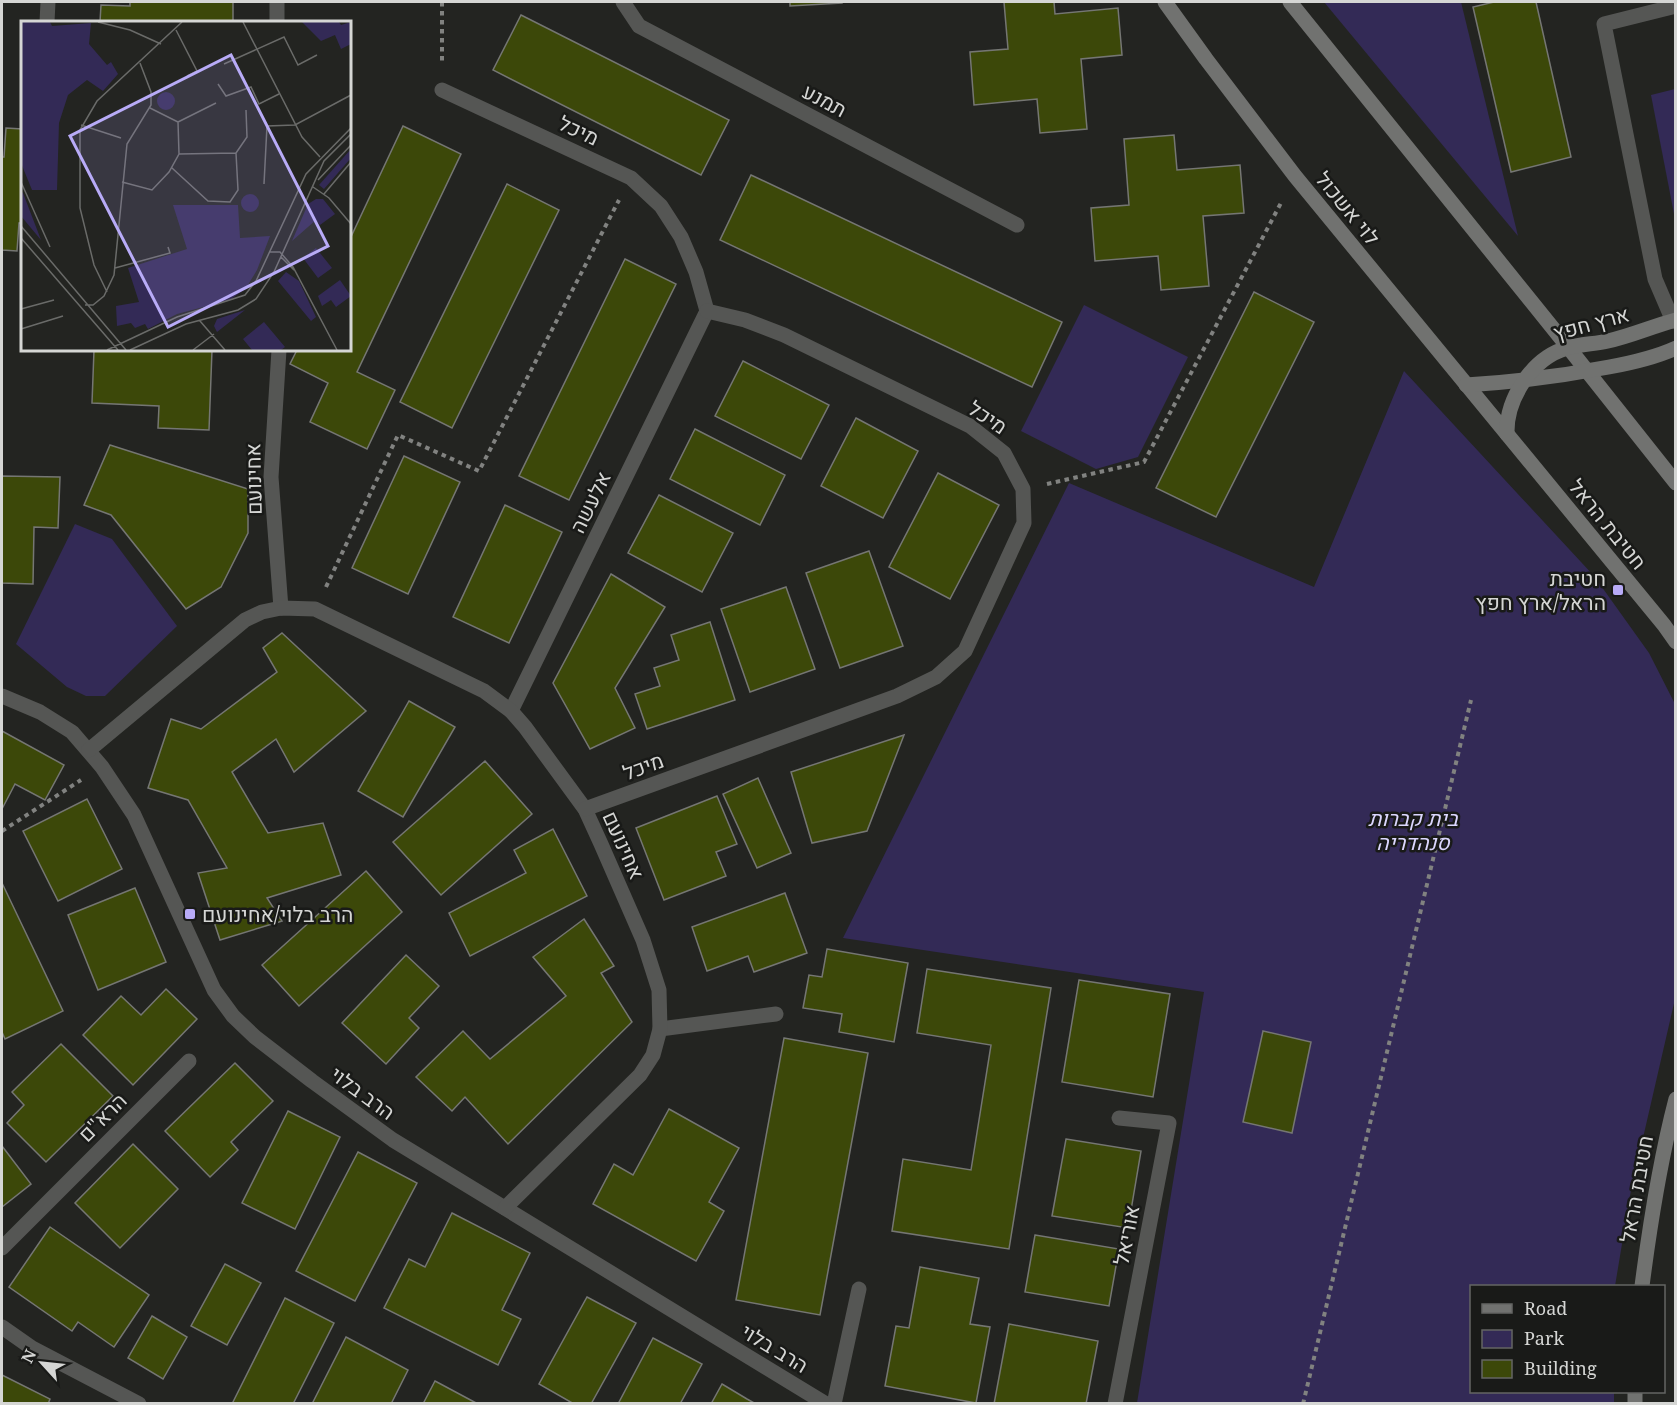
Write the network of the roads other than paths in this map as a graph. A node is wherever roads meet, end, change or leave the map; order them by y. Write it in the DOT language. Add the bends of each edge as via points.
graph roads {
  1 [pos="48,2"];
  2 [pos="277,2"];
  3 [pos="623,2"];
  4 [pos="1165,2"];
  5 [pos="1290,2"];
  6 [pos="1676,6"];
  7 [pos="47,21"];
  8 [pos="277,21"];
  9 [pos="442,90"];
  10 [pos="1017,225"];
  11 [pos="707,311"];
  12 [pos="1674,321"];
  13 [pos="1568,347"];
  14 [pos="1676,348"];
  15 [pos="279,351"];
  16 [pos="1588,371"];
  17 [pos="1525,380"];
  18 [pos="1467,385"];
  19 [pos="1507,435"];
  20 [pos="1676,483"];
  21 [pos="281,608"];
  22 [pos="1676,642"];
  23 [pos="2,696"];
  24 [pos="511,711"];
  25 [pos="89,750"];
  26 [pos="585,809"];
  27 [pos="776,1014"];
  28 [pos="660,1029"];
  29 [pos="189,1061"];
  30 [pos="1676,1099"];
  31 [pos="1119,1118"];
  32 [pos="505,1208"];
  33 [pos="2,1248"];
  34 [pos="1642,1285"];
  35 [pos="859,1289"];
  36 [pos="2,1327"];
  37 [pos="139,1404"];
  38 [pos="826,1404"];
  39 [pos="834,1404"];
  40 [pos="1115,1404"];
  1 -- 7 [label="street"];
  2 -- 8 [label="street"];
  3 -- 10 [label="street, תמנע" via="639,26"];
  4 -- 18 [label="street, לוי אשכול" via="1295,176"];
  5 -- 13 [label="street"];
  6 -- 12 [label="street" via="1604,24 1654,279"];
  9 -- 11 [label="street, מיכל" via="631,178 661,206 681,237"];
  11 -- 24 [label="street, אלעשה"];
  11 -- 26 [label="street, מיכל" via="784,335 970,426 1004,453 1023,489 1024,522 964,651 936,677 897,696"];
  12 -- 13 [label="street, ארץ חפץ" via="1609,341"];
  13 -- 16 [label="street"];
  13 -- 17 [label="street, ארץ חפץ" via="1541,361"];
  14 -- 16 [label="street, ארץ חפץ" via="1642,360"];
  15 -- 21 [label="street, אחינועם" via="271,477"];
  16 -- 17 [label="street, ארץ חפץ"];
  16 -- 20 [label="street"];
  17 -- 18 [label="street, ארץ חפץ"];
  17 -- 19 [label="street, ארץ חפץ" via="1512,404"];
  18 -- 19 [label="street, לוי אשכול"];
  19 -- 22 [label="street, חטיבת הראל"];
  21 -- 24 [label="street, אחינועם" via="315,609 484,691"];
  21 -- 25 [label="street, אחינועם" via="245,620"];
  23 -- 25 [label="street, הרב בלוי" via="40,712 72,732"];
  24 -- 26 [label="street, אחינועם"];
  25 -- 32 [label="street, הרב בלוי" via="134,815 214,990 233,1016 255,1038 393,1140"];
  26 -- 28 [label="street, אחינועם" via="643,940 659,990"];
  27 -- 28 [label="street"];
  28 -- 32 [label="street, אחינועם" via="653,1055 640,1075"];
  29 -- 33 [label="street, הרא\"ם"];
  30 -- 34 [label="street, חטיבת הראל" via="1647,1241"];
  31 -- 40 [label="street, אוריאל" via="1168,1123"];
  32 -- 38 [label="street, הרב בלוי"];
  35 -- 39 [label="street"];
  36 -- 37 [label="street"];
}
